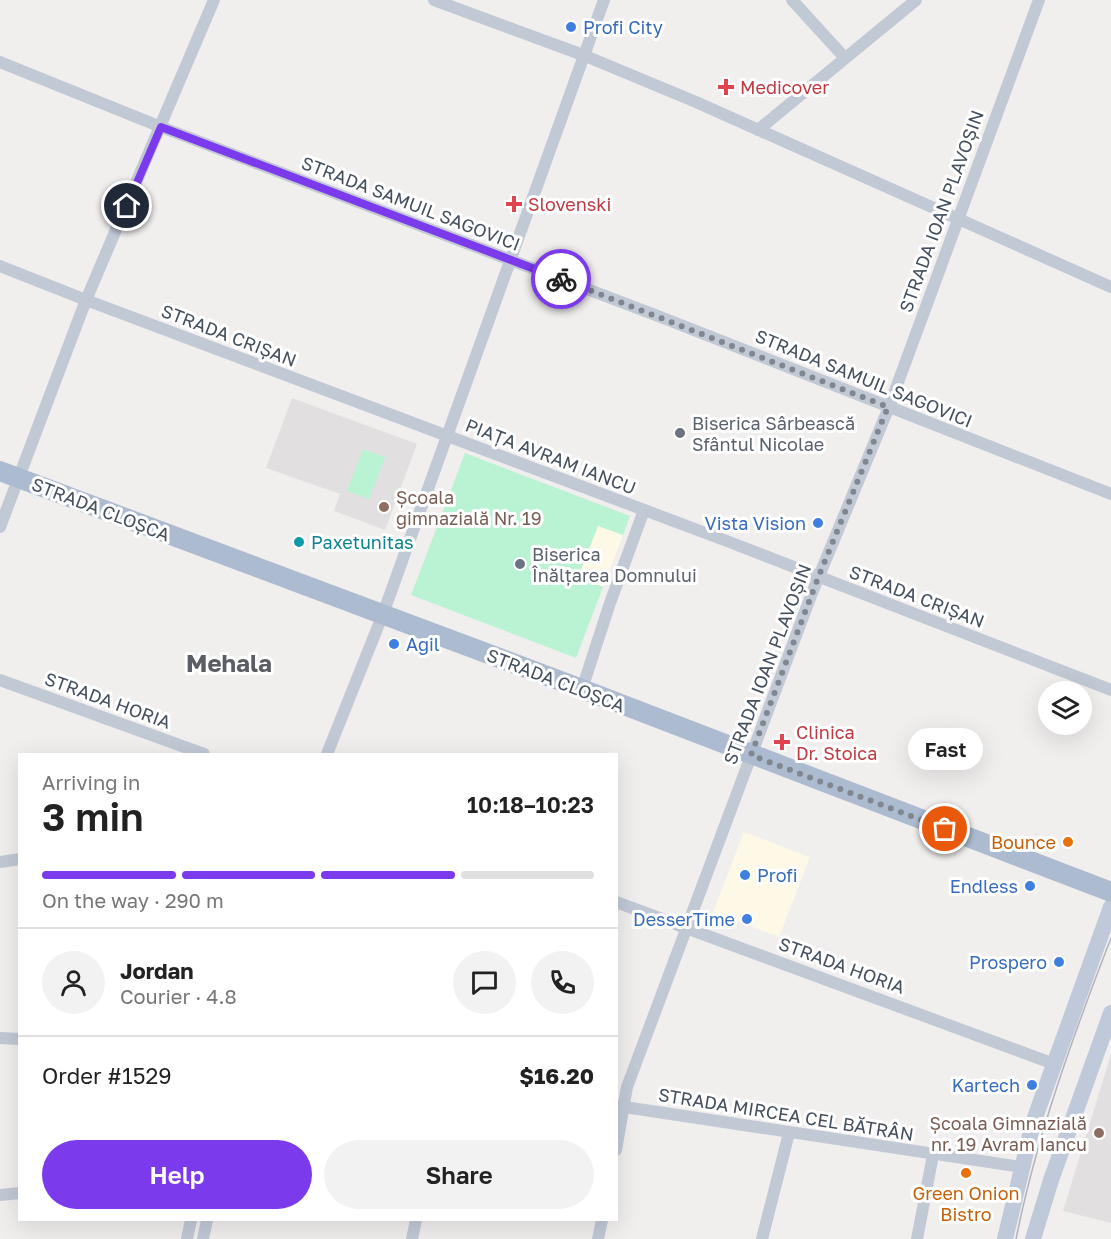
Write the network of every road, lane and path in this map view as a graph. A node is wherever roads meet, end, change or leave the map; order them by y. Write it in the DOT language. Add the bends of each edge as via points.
graph roads {
  1 [pos="214,0"];
  2 [pos="434,0"];
  3 [pos="604,0"];
  4 [pos="792,0"];
  5 [pos="916,0"];
  6 [pos="1039,0"];
  7 [pos="583,55"];
  8 [pos="845,58"];
  9 [pos="0,62"];
  10 [pos="161,127"];
  11 [pos="758,130"];
  12 [pos="957,219"];
  13 [pos="511,260"];
  14 [pos="0,266"];
  15 [pos="1111,287"];
  16 [pos="86,300"];
  17 [pos="888,407"];
  18 [pos="447,436"];
  19 [pos="0,471"];
  20 [pos="19,478"];
  21 [pos="1111,494"];
  22 [pos="644,510"];
  23 [pos="0,527"];
  24 [pos="818,578"];
  25 [pos="383,614"];
  26 [pos="0,680"];
  27 [pos="582,689"];
  28 [pos="1111,690"];
  29 [pos="201,753"];
  30 [pos="327,753"];
  31 [pos="751,755"];
  32 [pos="18,859"];
  33 [pos="0,862"];
  34 [pos="1111,892"];
  35 [pos="618,903"];
  36 [pos="1111,907"];
  37 [pos="687,927"];
  38 [pos="1111,1013"];
  39 [pos="0,1038"];
  40 [pos="18,1039"];
  41 [pos="1054,1064"];
  42 [pos="621,1107"];
  43 [pos="618,1133"];
  44 [pos="789,1133"];
  45 [pos="933,1155"];
  46 [pos="1021,1167"];
  47 [pos="18,1193"];
  48 [pos="0,1196"];
  49 [pos="191,1221"];
  50 [pos="207,1221"];
  51 [pos="416,1221"];
  52 [pos="602,1221"];
  53 [pos="187,1239"];
  54 [pos="203,1239"];
  55 [pos="412,1239"];
  56 [pos="598,1239"];
  57 [pos="762,1239"];
  58 [pos="917,1239"];
  59 [pos="1005,1239"];
  60 [pos="1033,1239"];
  1 -- 10 [label="street"];
  2 -- 7 [label="street"];
  3 -- 7 [label="street"];
  4 -- 8 [label="street"];
  5 -- 8 [label="street"];
  6 -- 12 [label="street, STRADA IOAN PLAVOȘIN"];
  7 -- 11 [label="street"];
  7 -- 13 [label="street"];
  8 -- 11 [label="street"];
  9 -- 10 [label="street, STRADA SAMUIL SAGOVICI"];
  10 -- 13 [label="street, STRADA SAMUIL SAGOVICI"];
  10 -- 16 [label="street"];
  11 -- 12 [label="street"];
  12 -- 15 [label="street"];
  12 -- 17 [label="street, STRADA IOAN PLAVOȘIN"];
  13 -- 17 [label="street, STRADA SAMUIL SAGOVICI"];
  13 -- 18 [label="street"];
  14 -- 16 [label="street, STRADA CRIȘAN"];
  16 -- 18 [label="street, STRADA CRIȘAN"];
  16 -- 20 [label="street"];
  17 -- 21 [label="street, STRADA SAMUIL SAGOVICI"];
  17 -- 24 [label="street, STRADA IOAN PLAVOȘIN"];
  18 -- 22 [label="street, PIAȚA AVRAM IANCU"];
  18 -- 25 [label="street, PIAȚA AVRAM IANCU"];
  19 -- 20 [label="main road, STRADA CLOȘCA"];
  20 -- 23 [label="street"];
  20 -- 25 [label="main road, STRADA CLOȘCA"];
  22 -- 24 [label="street, STRADA CRIȘAN"];
  22 -- 27 [label="street, PIAȚA AVRAM IANCU"];
  24 -- 28 [label="street, STRADA CRIȘAN"];
  24 -- 31 [label="street, STRADA IOAN PLAVOȘIN"];
  25 -- 27 [label="main road, STRADA CLOȘCA"];
  25 -- 30 [label="street, PIAȚA AVRAM IANCU"];
  26 -- 29 [label="street, STRADA HORIA"];
  27 -- 31 [label="main road, STRADA CLOȘCA"];
  31 -- 34 [label="main road, STRADA CLOȘCA"];
  31 -- 37 [label="street, STRADA IOAN PLAVOȘIN"];
  32 -- 33 [label="street"];
  35 -- 37 [label="street, STRADA HORIA"];
  36 -- 41 [label="main road"];
  37 -- 41 [label="street, STRADA HORIA"];
  37 -- 42 [label="street, STRADA IOAN PLAVOȘIN"];
  38 -- 60 [label="main road"];
  39 -- 40 [label="street"];
  41 -- 46 [label="main road"];
  42 -- 43 [label="street, STRADA IOAN PLAVOȘIN"];
  42 -- 44 [label="street, STRADA MIRCEA CEL BĂTRÂN"];
  44 -- 45 [label="street, STRADA MIRCEA CEL BĂTRÂN"];
  44 -- 57 [label="street"];
  45 -- 46 [label="street, STRADA MIRCEA CEL BĂTRÂN"];
  45 -- 58 [label="street"];
  46 -- 59 [label="main road"];
  47 -- 48 [label="street"];
  49 -- 53 [label="street"];
  50 -- 54 [label="street"];
  51 -- 55 [label="street"];
  52 -- 56 [label="street"];
}
